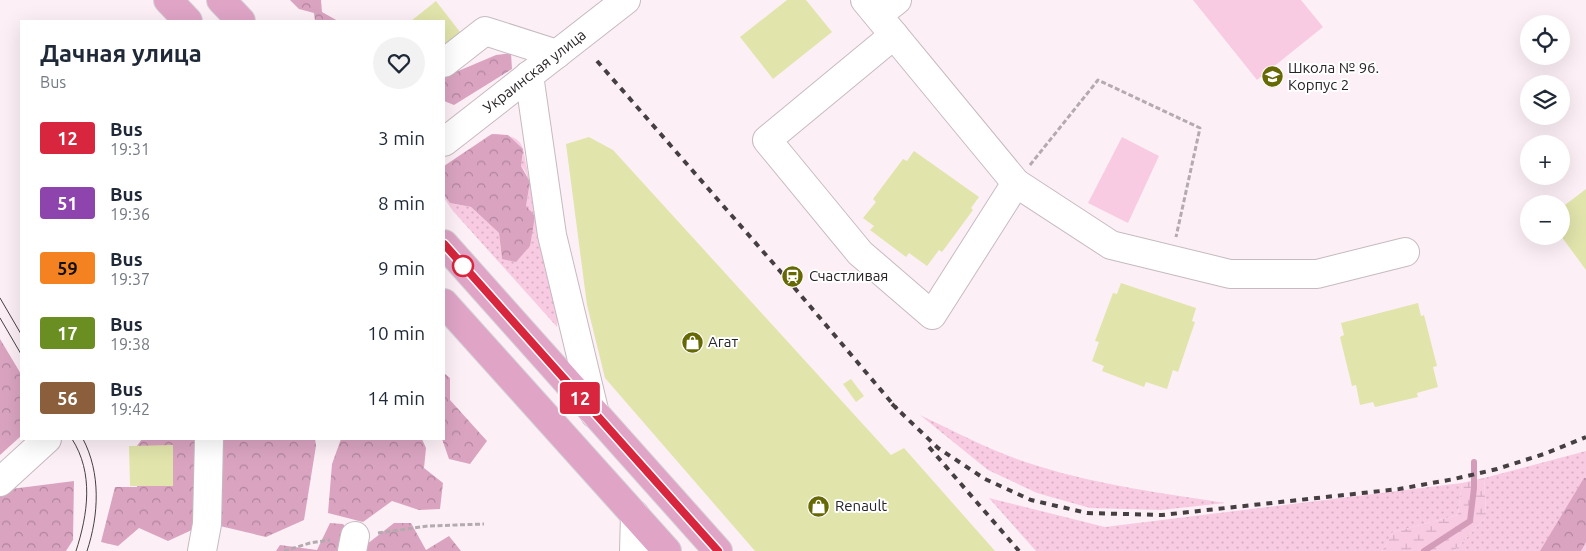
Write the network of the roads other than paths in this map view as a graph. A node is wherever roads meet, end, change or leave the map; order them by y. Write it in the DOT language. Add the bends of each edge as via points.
graph roads {
  1 [pos="166,0"];
  2 [pos="221,0"];
  3 [pos="613,5"];
  4 [pos="884,13"];
  5 [pos="174,20"];
  6 [pos="187,20"];
  7 [pos="239,20"];
  8 [pos="557,54"];
  9 [pos="445,62"];
  10 [pos="529,75"];
  11 [pos="445,141"];
  12 [pos="1016,183"];
  13 [pos="445,245"];
  14 [pos="1405,252"];
  15 [pos="445,304"];
  16 [pos="595,414"];
  17 [pos="47,440"];
  18 [pos="209,440"];
  19 [pos="0,482"];
  20 [pos="635,515"];
  21 [pos="202,551"];
  22 [pos="634,551"];
  23 [pos="667,551"];
  24 [pos="718,551"];
  1 -- 5 [label="street"];
  1 -- 6 [label="main road"];
  2 -- 7 [label="main road"];
  3 -- 8 [label="street, Украинская улица"];
  4 -- 12 [label="street"];
  4 -- 12 [label="street" via="767,140 860,253 932,315"];
  8 -- 9 [label="street" via="485,31"];
  8 -- 10 [label="street, Украинская улица"];
  10 -- 11 [label="street, Украинская улица"];
  10 -- 16 [label="street" via="552,235"];
  12 -- 14 [label="street" via="1111,246 1230,274 1317,274"];
  13 -- 16 [label="main road"];
  15 -- 20 [label="main road"];
  16 -- 24 [label="main road"];
  17 -- 19 [label="street"];
  18 -- 21 [label="street" via="207,524"];
  20 -- 22 [label="street"];
  20 -- 23 [label="main road"];
}
